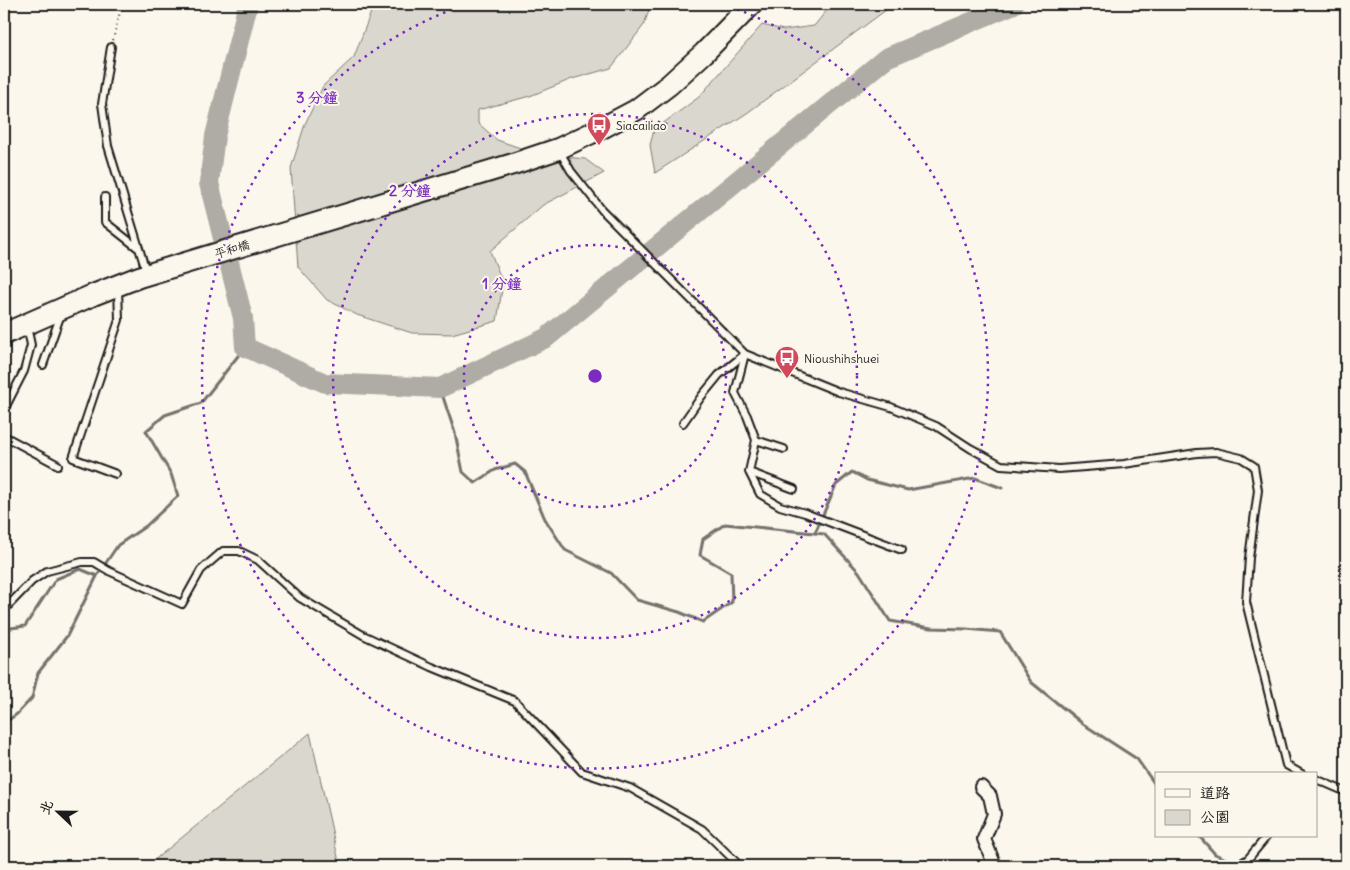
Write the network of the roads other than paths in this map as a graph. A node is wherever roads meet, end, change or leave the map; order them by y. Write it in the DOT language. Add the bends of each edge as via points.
graph roads {
  1 [pos="752,4"];
  2 [pos="111,47"];
  3 [pos="558,149"];
  4 [pos="105,197"];
  5 [pos="139,248"];
  6 [pos="143,276"];
  7 [pos="118,284"];
  8 [pos="62,308"];
  9 [pos="27,322"];
  10 [pos="4,334"];
  11 [pos="745,354"];
  12 [pos="43,365"];
  13 [pos="4,410"];
  14 [pos="684,424"];
  15 [pos="4,436"];
  16 [pos="756,440"];
  17 [pos="784,449"];
  18 [pos="58,465"];
  19 [pos="749,472"];
  20 [pos="116,474"];
  21 [pos="794,489"];
  22 [pos="902,550"];
  23 [pos="4,610"];
  24 [pos="1297,772"];
  25 [pos="1318,780"];
  26 [pos="981,787"];
  27 [pos="1346,792"];
  28 [pos="1265,838"];
  29 [pos="740,866"];
  30 [pos="995,866"];
  31 [pos="1236,866"];
  1 -- 3 [label="main road, 平和橋" via="669,85 636,110"];
  2 -- 5 [label="lane" via="102,104 108,146"];
  3 -- 6 [label="main road, 平和橋"];
  3 -- 11 [label="lane" via="602,210"];
  4 -- 5 [label="lane" via="105,222"];
  5 -- 6 [label="lane"];
  6 -- 7 [label="main road, 平和橋"];
  7 -- 8 [label="main road, 平和橋"];
  7 -- 20 [label="lane" via="119,320 73,458"];
  8 -- 9 [label="main road, 平和橋"];
  8 -- 12 [label="lane"];
  9 -- 10 [label="main road, 平和橋"];
  9 -- 13 [label="lane" via="31,345 24,371"];
  11 -- 14 [label="lane" via="719,375"];
  11 -- 16 [label="lane" via="735,393"];
  11 -- 24 [label="lane" via="839,392 891,406 936,426 1001,465 1059,469 1216,452 1241,458 1254,466 1258,490 1246,602 1286,765"];
  15 -- 18 [label="lane"];
  16 -- 17 [label="lane"];
  16 -- 19 [label="lane"];
  19 -- 21 [label="lane"];
  19 -- 22 [label="lane" via="760,494 780,506"];
  23 -- 29 [label="lane" via="32,581 47,571 82,562 94,562 182,604 200,570 223,551 239,551 258,560 300,598 363,635 515,700 582,772 630,788 702,829"];
  25 -- 27 [label="lane"];
  26 -- 30 [label="street" via="990,796 994,814 984,839"];
  28 -- 31 [label="lane" via="1248,859"];
}
